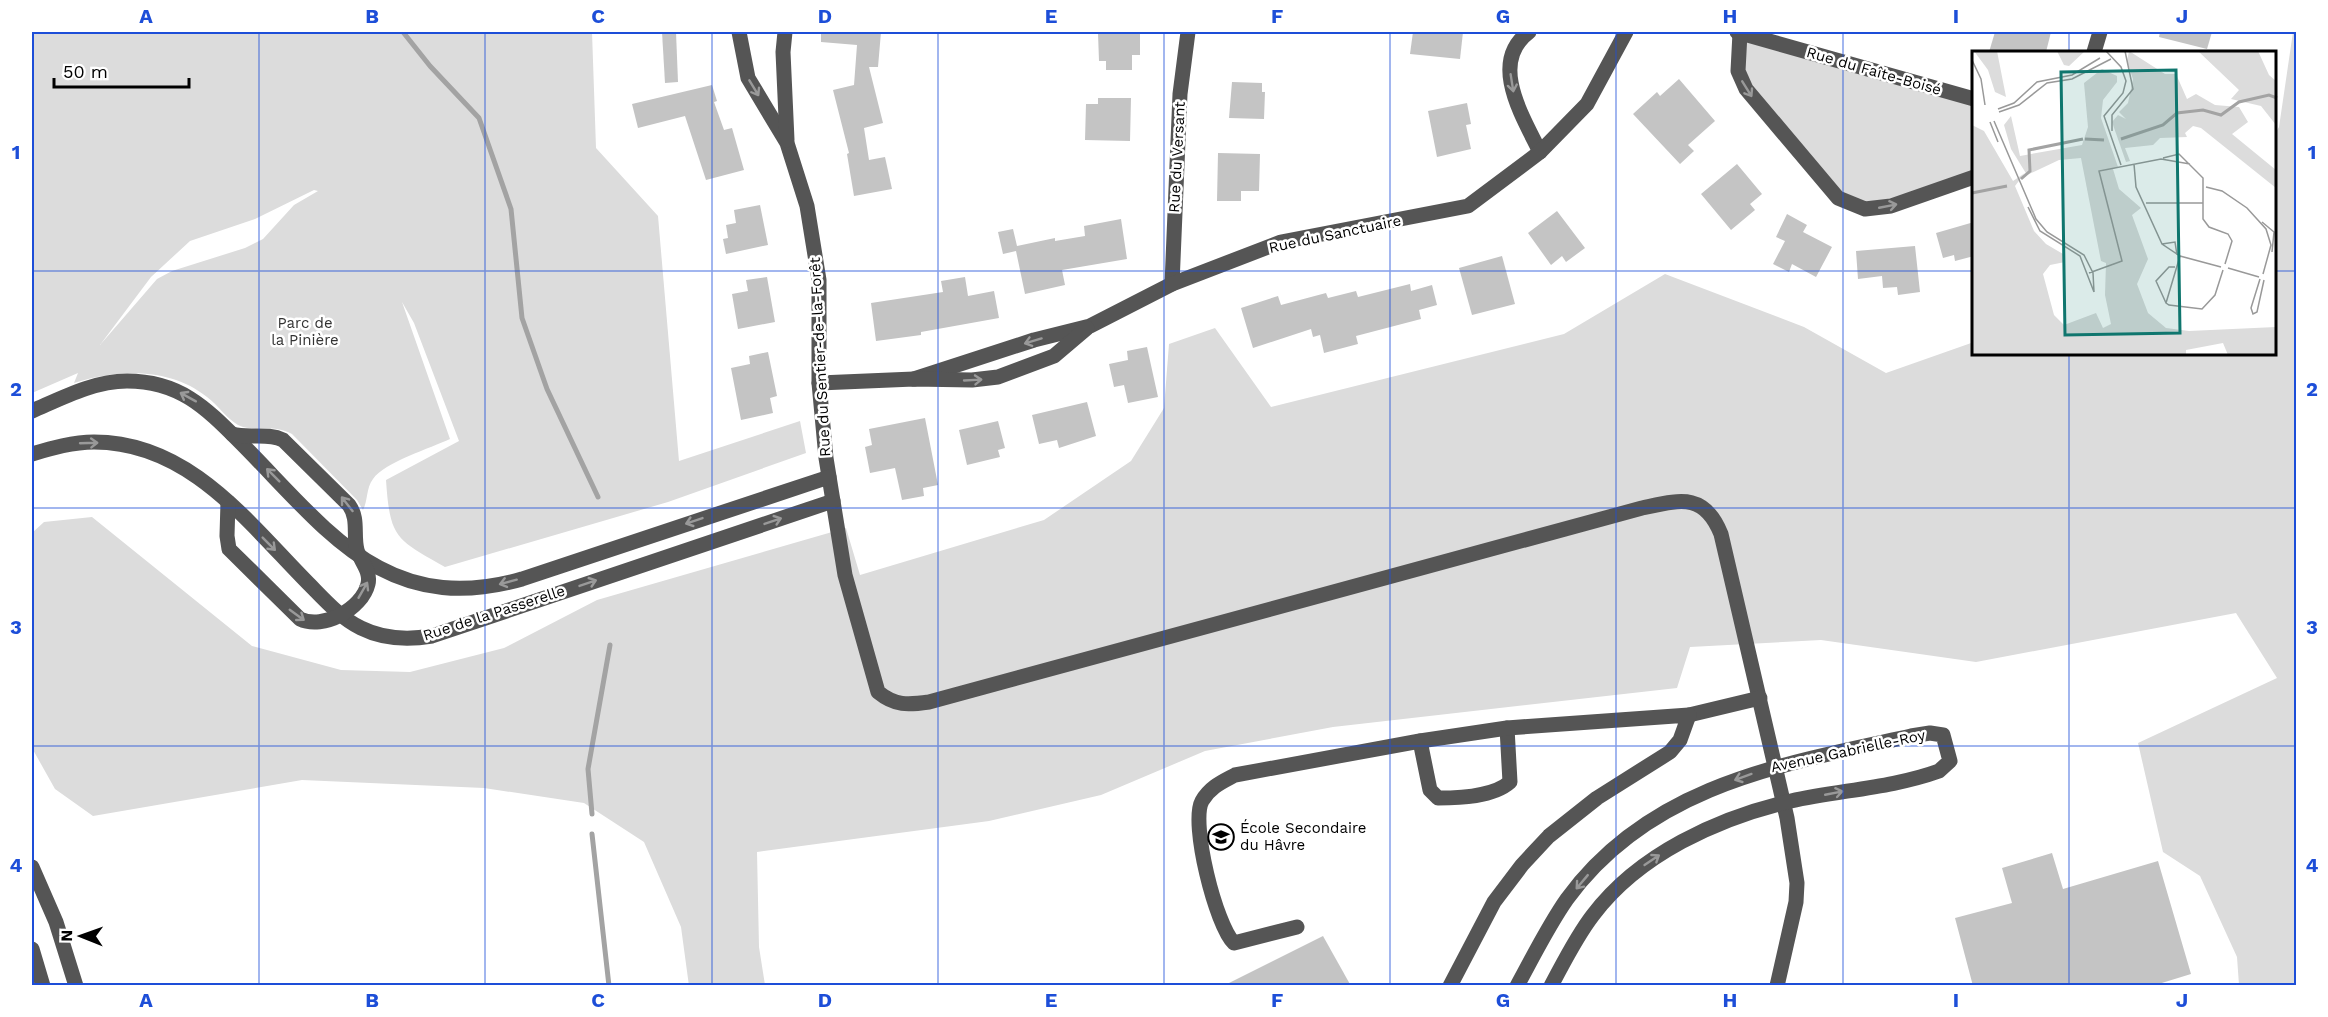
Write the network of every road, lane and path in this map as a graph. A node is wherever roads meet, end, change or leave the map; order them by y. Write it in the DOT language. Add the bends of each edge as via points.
graph roads {
  1 [pos="739,32"];
  2 [pos="785,32"];
  3 [pos="1188,32"];
  4 [pos="1529,32"];
  5 [pos="1626,32"];
  6 [pos="1739,32"];
  7 [pos="2100,32"];
  8 [pos="2094,51"];
  9 [pos="1972,98"];
  10 [pos="787,143"];
  11 [pos="1540,152"];
  12 [pos="1972,178"];
  13 [pos="1172,284"];
  14 [pos="1090,326"];
  15 [pos="914,379"];
  16 [pos="819,383"];
  17 [pos="32,411"];
  18 [pos="232,434"];
  19 [pos="32,454"];
  20 [pos="829,477"];
  21 [pos="833,501"];
  22 [pos="228,502"];
  23 [pos="361,559"];
  24 [pos="339,615"];
  25 [pos="1760,698"];
  26 [pos="1689,715"];
  27 [pos="1507,728"];
  28 [pos="1420,741"];
  29 [pos="1775,766"];
  30 [pos="1784,803"];
  31 [pos="32,867"];
  32 [pos="1297,927"];
  33 [pos="32,949"];
  34 [pos="43,986"];
  35 [pos="76,986"];
  36 [pos="1450,986"];
  37 [pos="1517,986"];
  38 [pos="1551,986"];
  39 [pos="1777,986"];
  1 -- 10 [label="street, Rue du Sentier-de-la-Forêt, one-way" via="748,78"];
  2 -- 10 [label="street, Rue du Sentier-de-la-Forêt"];
  3 -- 13 [label="street, Rue du Versant" via="1180,94"];
  4 -- 11 [label="street, one-way" via="1509,61 1515,102"];
  5 -- 11 [label="street, Rue du Sanctuaire" via="1587,104"];
  6 -- 9 [label="street, Rue du Faîte-Boisé"];
  6 -- 12 [label="street, Rue du Faîte-Boisé, one-way" via="1738,71 1746,89 1838,198 1865,209 1891,206"];
  7 -- 8 [label="street"];
  10 -- 16 [label="street, Rue du Sentier-de-la-Forêt" via="807,206 819,280"];
  11 -- 13 [label="street, Rue du Sanctuaire" via="1468,206 1281,242"];
  13 -- 14 [label="street, Rue du Sanctuaire"];
  14 -- 15 [label="street, Rue du Sanctuaire, one-way"];
  15 -- 14 [label="street, Rue du Sanctuaire, one-way" via="998,377 1054,356"];
  15 -- 16 [label="street, Rue du Sanctuaire"];
  16 -- 20 [label="street, Rue du Sentier-de-la-Forêt"];
  18 -- 17 [label="street, Rue de la Passerelle, one-way" via="195,400 167,387 141,382 100,384"];
  23 -- 18 [label="street, Rue de la Passerelle, one-way"];
  23 -- 18 [label="street, one-way" via="353,510 295,449 277,437"];
  19 -- 22 [label="street, Rue de la Passerelle, one-way" via="83,442 137,448 190,470"];
  20 -- 21 [label="street, Rue du Sentier-de-la-Forêt"];
  20 -- 23 [label="street, Rue de la Passerelle, one-way" via="502,584 442,588 398,577"];
  24 -- 21 [label="street, Rue de la Passerelle, one-way" via="384,636 432,636"];
  21 -- 25 [label="street, Rue du Sentier-de-la-Forêt" via="844,575 871,673 878,692 891,703 908,705 963,694 1642,508 1684,502 1708,509 1721,534"];
  22 -- 24 [label="street, Rue de la Passerelle, one-way"];
  22 -- 24 [label="street, one-way" via="228,542 235,555 300,619 320,623"];
  24 -- 23 [label="street, one-way" via="367,588 368,569"];
  25 -- 26 [label="street"];
  25 -- 29 [label="street, Rue du Sentier-de-la-Forêt"];
  26 -- 27 [label="street"];
  26 -- 36 [label="street" via="1680,740 1670,752 1597,798 1549,836 1522,865 1494,902"];
  27 -- 28 [label="street"];
  27 -- 28 [label="street" via="1510,782 1501,790 1455,798 1438,798 1430,790"];
  28 -- 32 [label="street" via="1235,775 1213,787 1201,802 1198,822 1212,898 1227,937 1234,944 1244,943"];
  29 -- 30 [label="street, Rue du Sentier-de-la-Forêt"];
  30 -- 29 [label="street, Avenue Gabrielle-Roy, one-way" via="1932,774 1945,768 1950,755 1943,735 1930,733"];
  29 -- 37 [label="street, Avenue Gabrielle-Roy, one-way" via="1691,798 1621,840 1568,898"];
  38 -- 30 [label="street, Avenue Gabrielle-Roy, one-way" via="1593,915 1631,874 1700,833"];
  30 -- 39 [label="street, Rue du Sentier-de-la-Forêt" via="1797,883"];
  31 -- 35 [label="street" via="56,922"];
  33 -- 34 [label="street"];
}
